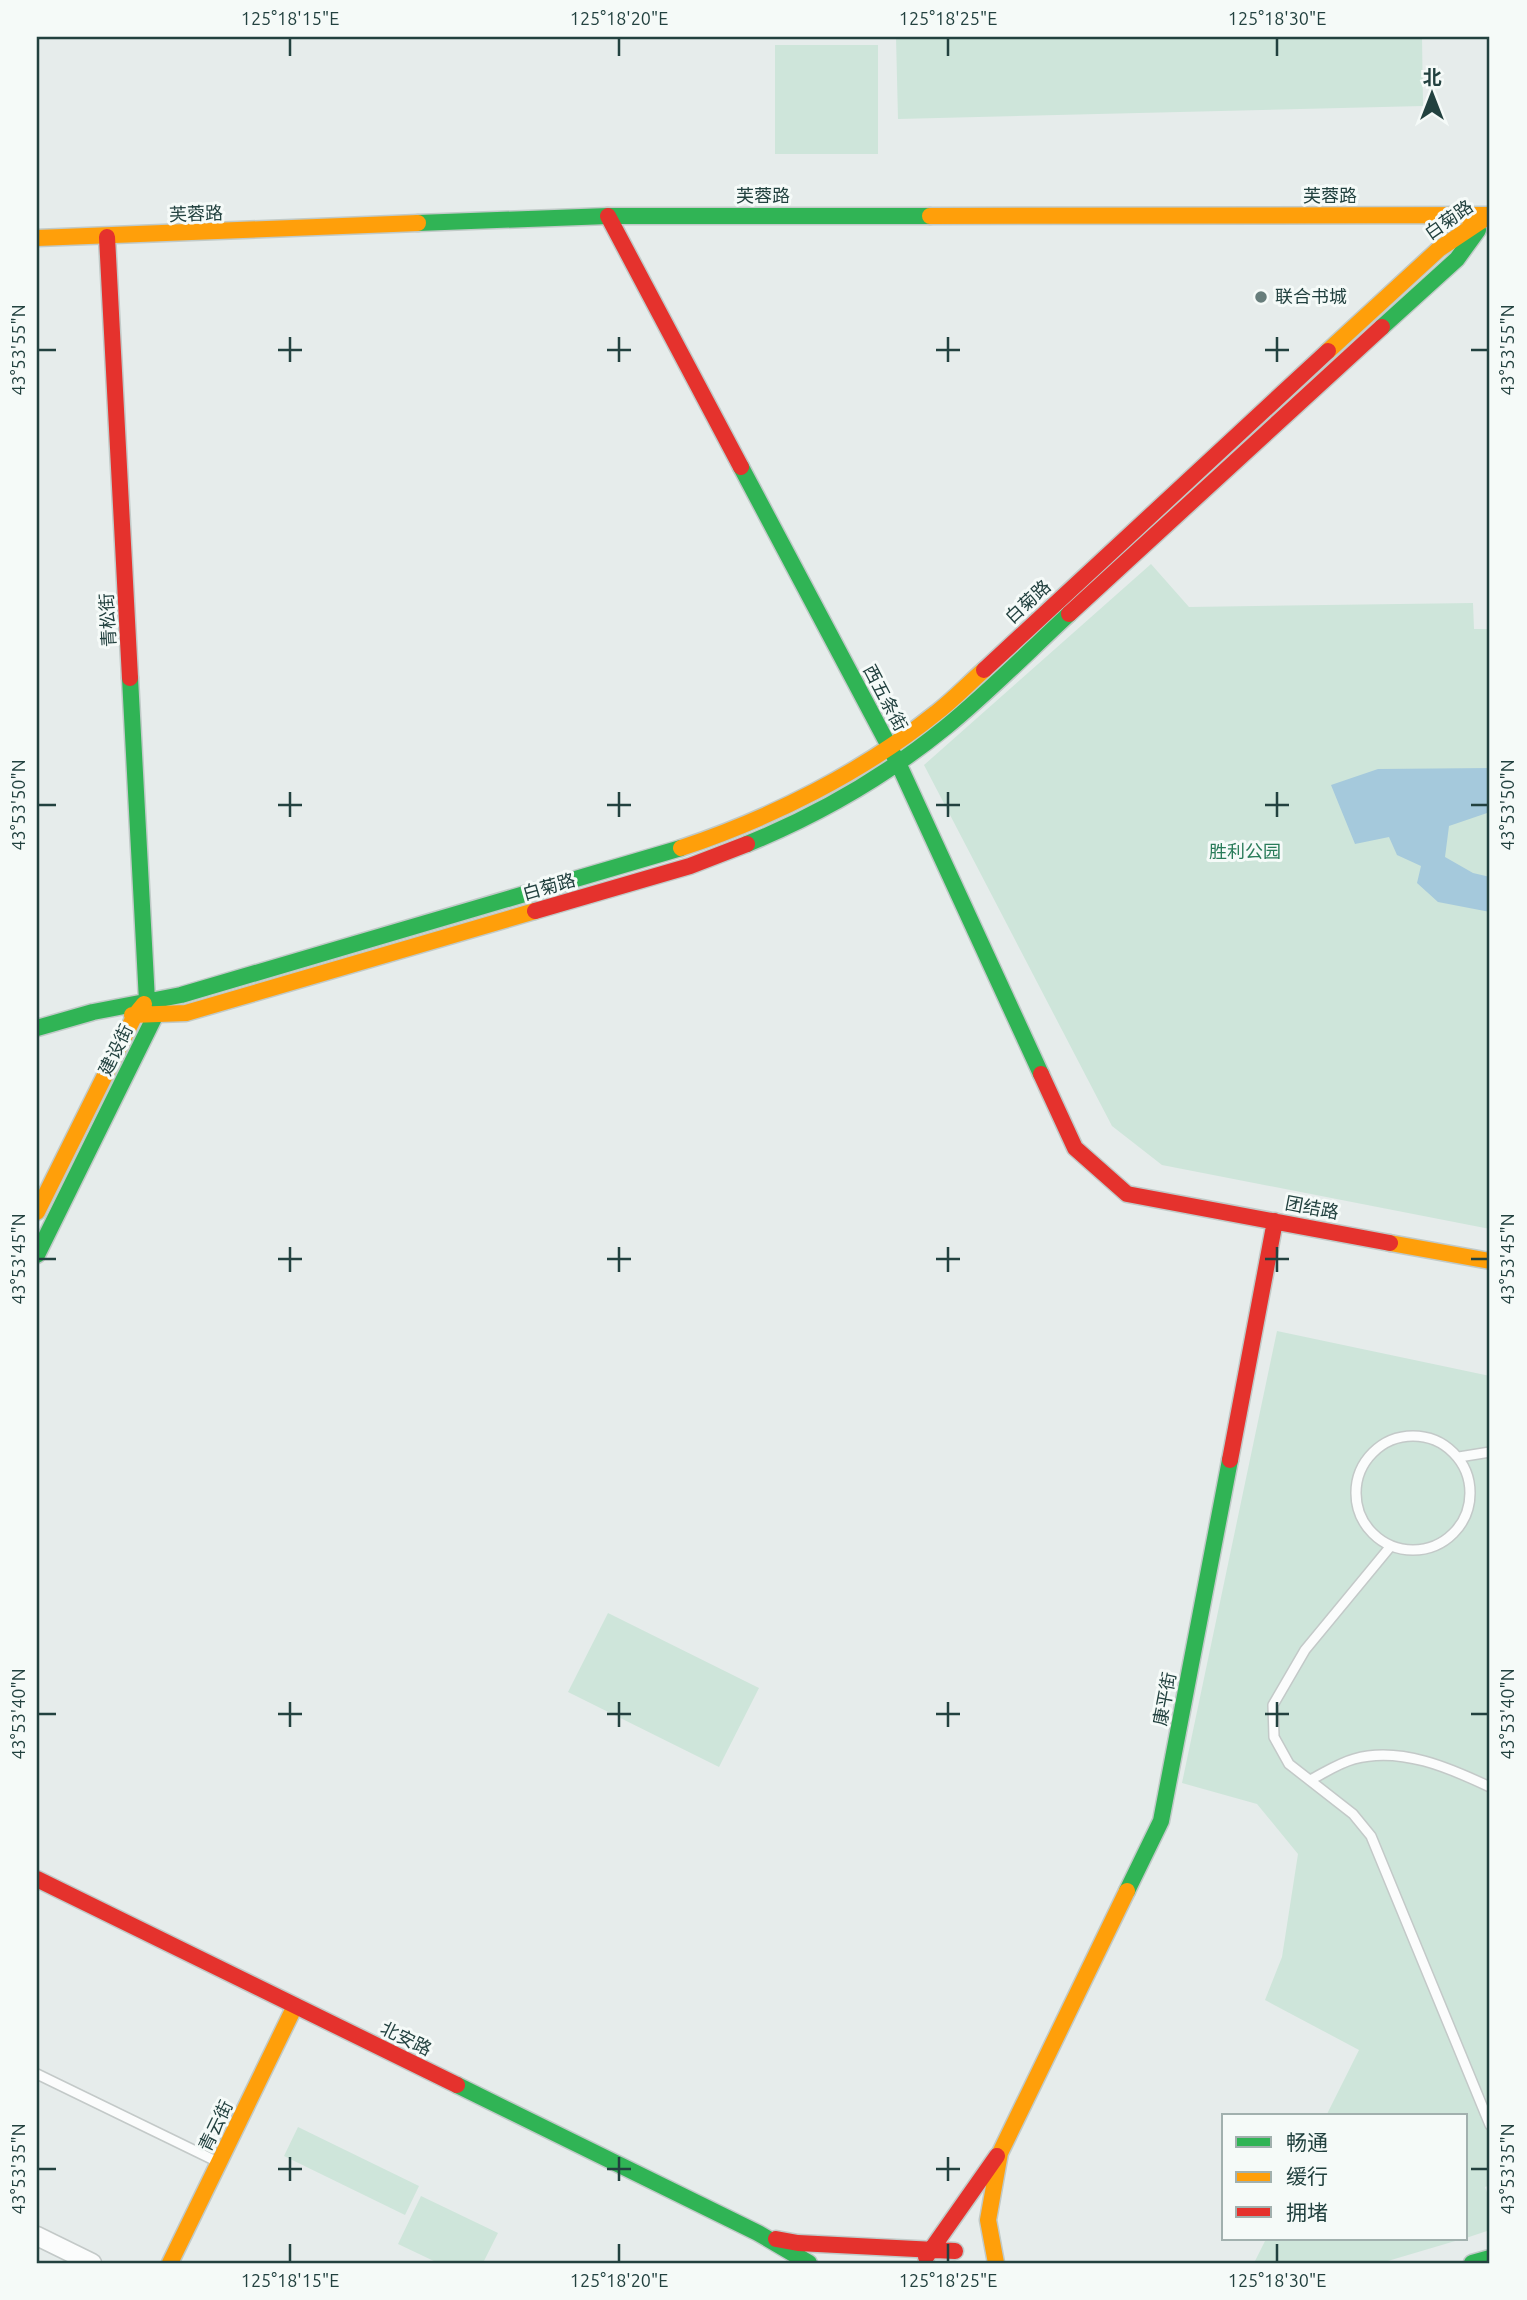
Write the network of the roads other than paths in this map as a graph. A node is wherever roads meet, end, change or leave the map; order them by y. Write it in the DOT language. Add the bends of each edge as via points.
graph roads {
  1 [pos="1490,214"];
  2 [pos="608,216"];
  3 [pos="107,237"];
  4 [pos="37,238"];
  5 [pos="890,747"];
  6 [pos="899,765"];
  7 [pos="147,1001"];
  8 [pos="93,1012"];
  9 [pos="135,1015"];
  10 [pos="155,1016"];
  11 [pos="37,1028"];
  12 [pos="1127,1194"];
  13 [pos="37,1212"];
  14 [pos="1275,1221"];
  15 [pos="37,1255"];
  16 [pos="1490,1261"];
  17 [pos="1490,1452"];
  18 [pos="1459,1457"];
  19 [pos="1391,1547"];
  20 [pos="1310,1780"];
  21 [pos="1490,1787"];
  22 [pos="37,1879"];
  23 [pos="295,2006"];
  24 [pos="37,2074"];
  25 [pos="1490,2125"];
  26 [pos="1000,2153"];
  27 [pos="219,2162"];
  28 [pos="964,2206"];
  29 [pos="758,2233"];
  30 [pos="37,2236"];
  31 [pos="854,2246"];
  32 [pos="934,2249"];
  33 [pos="967,2252"];
  34 [pos="1490,2258"];
  35 [pos="92,2263"];
  36 [pos="170,2263"];
  37 [pos="808,2263"];
  38 [pos="922,2263"];
  39 [pos="996,2263"];
  40 [pos="1472,2263"];
  1 -- 2 [label="main road, 芙蓉路"];
  1 -- 5 [label="main road, 白菊路" via="1439,249 937,713"];
  1 -- 6 [label="main road, 白菊路" via="1457,259"];
  2 -- 3 [label="main road, 芙蓉路"];
  2 -- 5 [label="main road, 西五条街"];
  3 -- 4 [label="main road, 芙蓉路"];
  3 -- 7 [label="main road, 青松街"];
  5 -- 6 [label="main road, 西五条街"];
  5 -- 7 [label="main road, 白菊路" via="765,816 719,835"];
  6 -- 10 [label="main road, 白菊路" via="762,840 712,858 186,1013"];
  6 -- 12 [label="main road, 西五条街" via="1075,1148"];
  7 -- 8 [label="main road, 白菊路"];
  7 -- 9 [label="main road, 建设街"];
  7 -- 10 [label="main road, 建设街"];
  8 -- 9 [label="main road, 白菊路"];
  8 -- 11 [label="main road, 白菊路"];
  9 -- 10 [label="main road, 白菊路"];
  9 -- 13 [label="main road, 建设街"];
  10 -- 15 [label="main road, 建设街"];
  12 -- 14 [label="main road, 团结路"];
  14 -- 16 [label="main road, 团结路"];
  14 -- 26 [label="main road, 康平街" via="1161,1821"];
  17 -- 18 [label="lane"];
  18 -- 19 [label="lane" via="1471,1496 1466,1517 1454,1534 1418,1551"];
  18 -- 19 [label="lane" via="1436,1441 1407,1435 1381,1444 1362,1465 1354,1494 1358,1514 1368,1531"];
  19 -- 20 [label="lane" via="1306,1650 1273,1705 1275,1737 1289,1764"];
  20 -- 21 [label="lane" via="1355,1759 1392,1755 1428,1762"];
  20 -- 25 [label="lane" via="1353,1814 1371,1836"];
  22 -- 23 [label="main road, 北安路"];
  23 -- 27 [label="main road, 青云街"];
  23 -- 29 [label="main road, 北安路"];
  24 -- 27 [label="lane"];
  26 -- 28 [label="main road" via="976,2179"];
  26 -- 39 [label="main road" via="986,2208"];
  27 -- 36 [label="main road, 青云街"];
  28 -- 31 [label="main road" via="925,2231"];
  28 -- 32 [label="main road"];
  29 -- 31 [label="main road" via="799,2243"];
  29 -- 37 [label="main road"];
  30 -- 35 [label="street"];
  31 -- 32 [label="main road"];
  32 -- 33 [label="main road"];
  32 -- 38 [label="main road"];
  33 -- 38 [label="main road" via="941,2253"];
  33 -- 39 [label="main road"];
  34 -- 40 [label="main road"];
}
